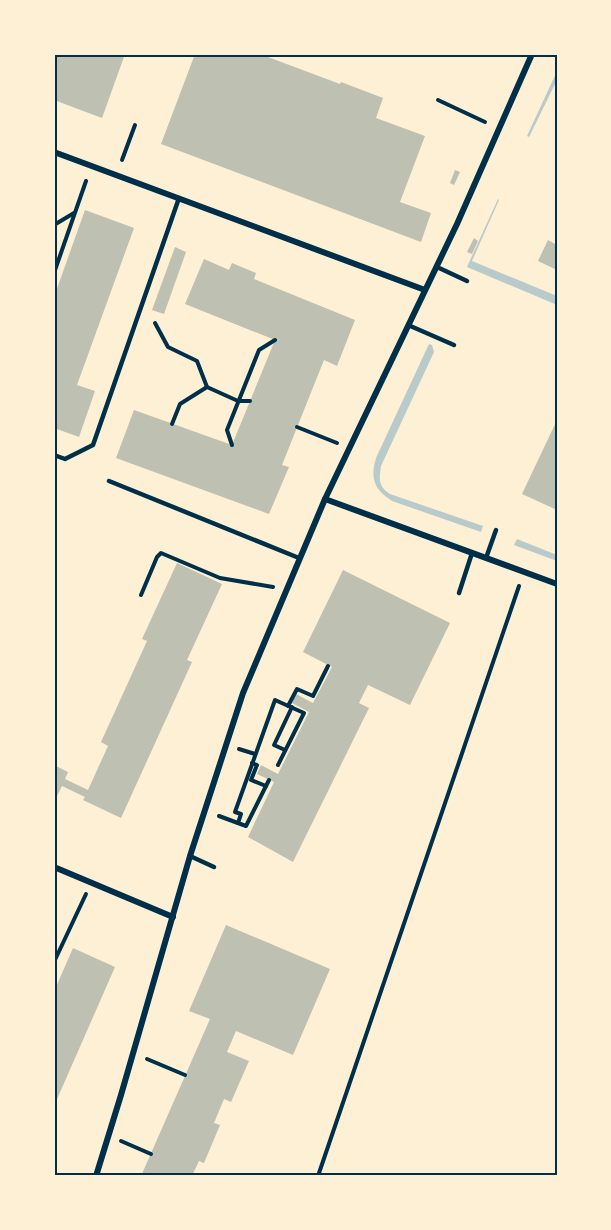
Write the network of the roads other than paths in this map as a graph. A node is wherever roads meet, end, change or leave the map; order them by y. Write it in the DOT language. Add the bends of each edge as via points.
graph roads {
  1 [pos="532,54"];
  2 [pos="54,152"];
  3 [pos="179,198"];
  4 [pos="437,267"];
  5 [pos="466,281"];
  6 [pos="425,290"];
  7 [pos="408,325"];
  8 [pos="454,345"];
  9 [pos="54,455"];
  10 [pos="109,481"];
  11 [pos="325,499"];
  12 [pos="496,530"];
  13 [pos="472,553"];
  14 [pos="299,558"];
  15 [pos="486,558"];
  16 [pos="557,584"];
  17 [pos="459,593"];
  18 [pos="190,856"];
  19 [pos="54,867"];
  20 [pos="214,867"];
  21 [pos="173,916"];
  22 [pos="96,1176"];
  1 -- 4 [label="street"];
  2 -- 3 [label="street"];
  3 -- 6 [label="street"];
  3 -- 9 [label="lane" via="93,445 65,459"];
  4 -- 5 [label="lane"];
  4 -- 6 [label="street"];
  6 -- 7 [label="street"];
  7 -- 8 [label="lane"];
  7 -- 11 [label="street"];
  10 -- 14 [label="lane"];
  11 -- 13 [label="street"];
  11 -- 14 [label="street"];
  12 -- 15 [label="lane"];
  13 -- 15 [label="street"];
  13 -- 17 [label="lane"];
  14 -- 18 [label="street" via="243,693"];
  15 -- 16 [label="street"];
  18 -- 20 [label="lane"];
  18 -- 21 [label="street"];
  19 -- 21 [label="street"];
  21 -- 22 [label="street"];
}
